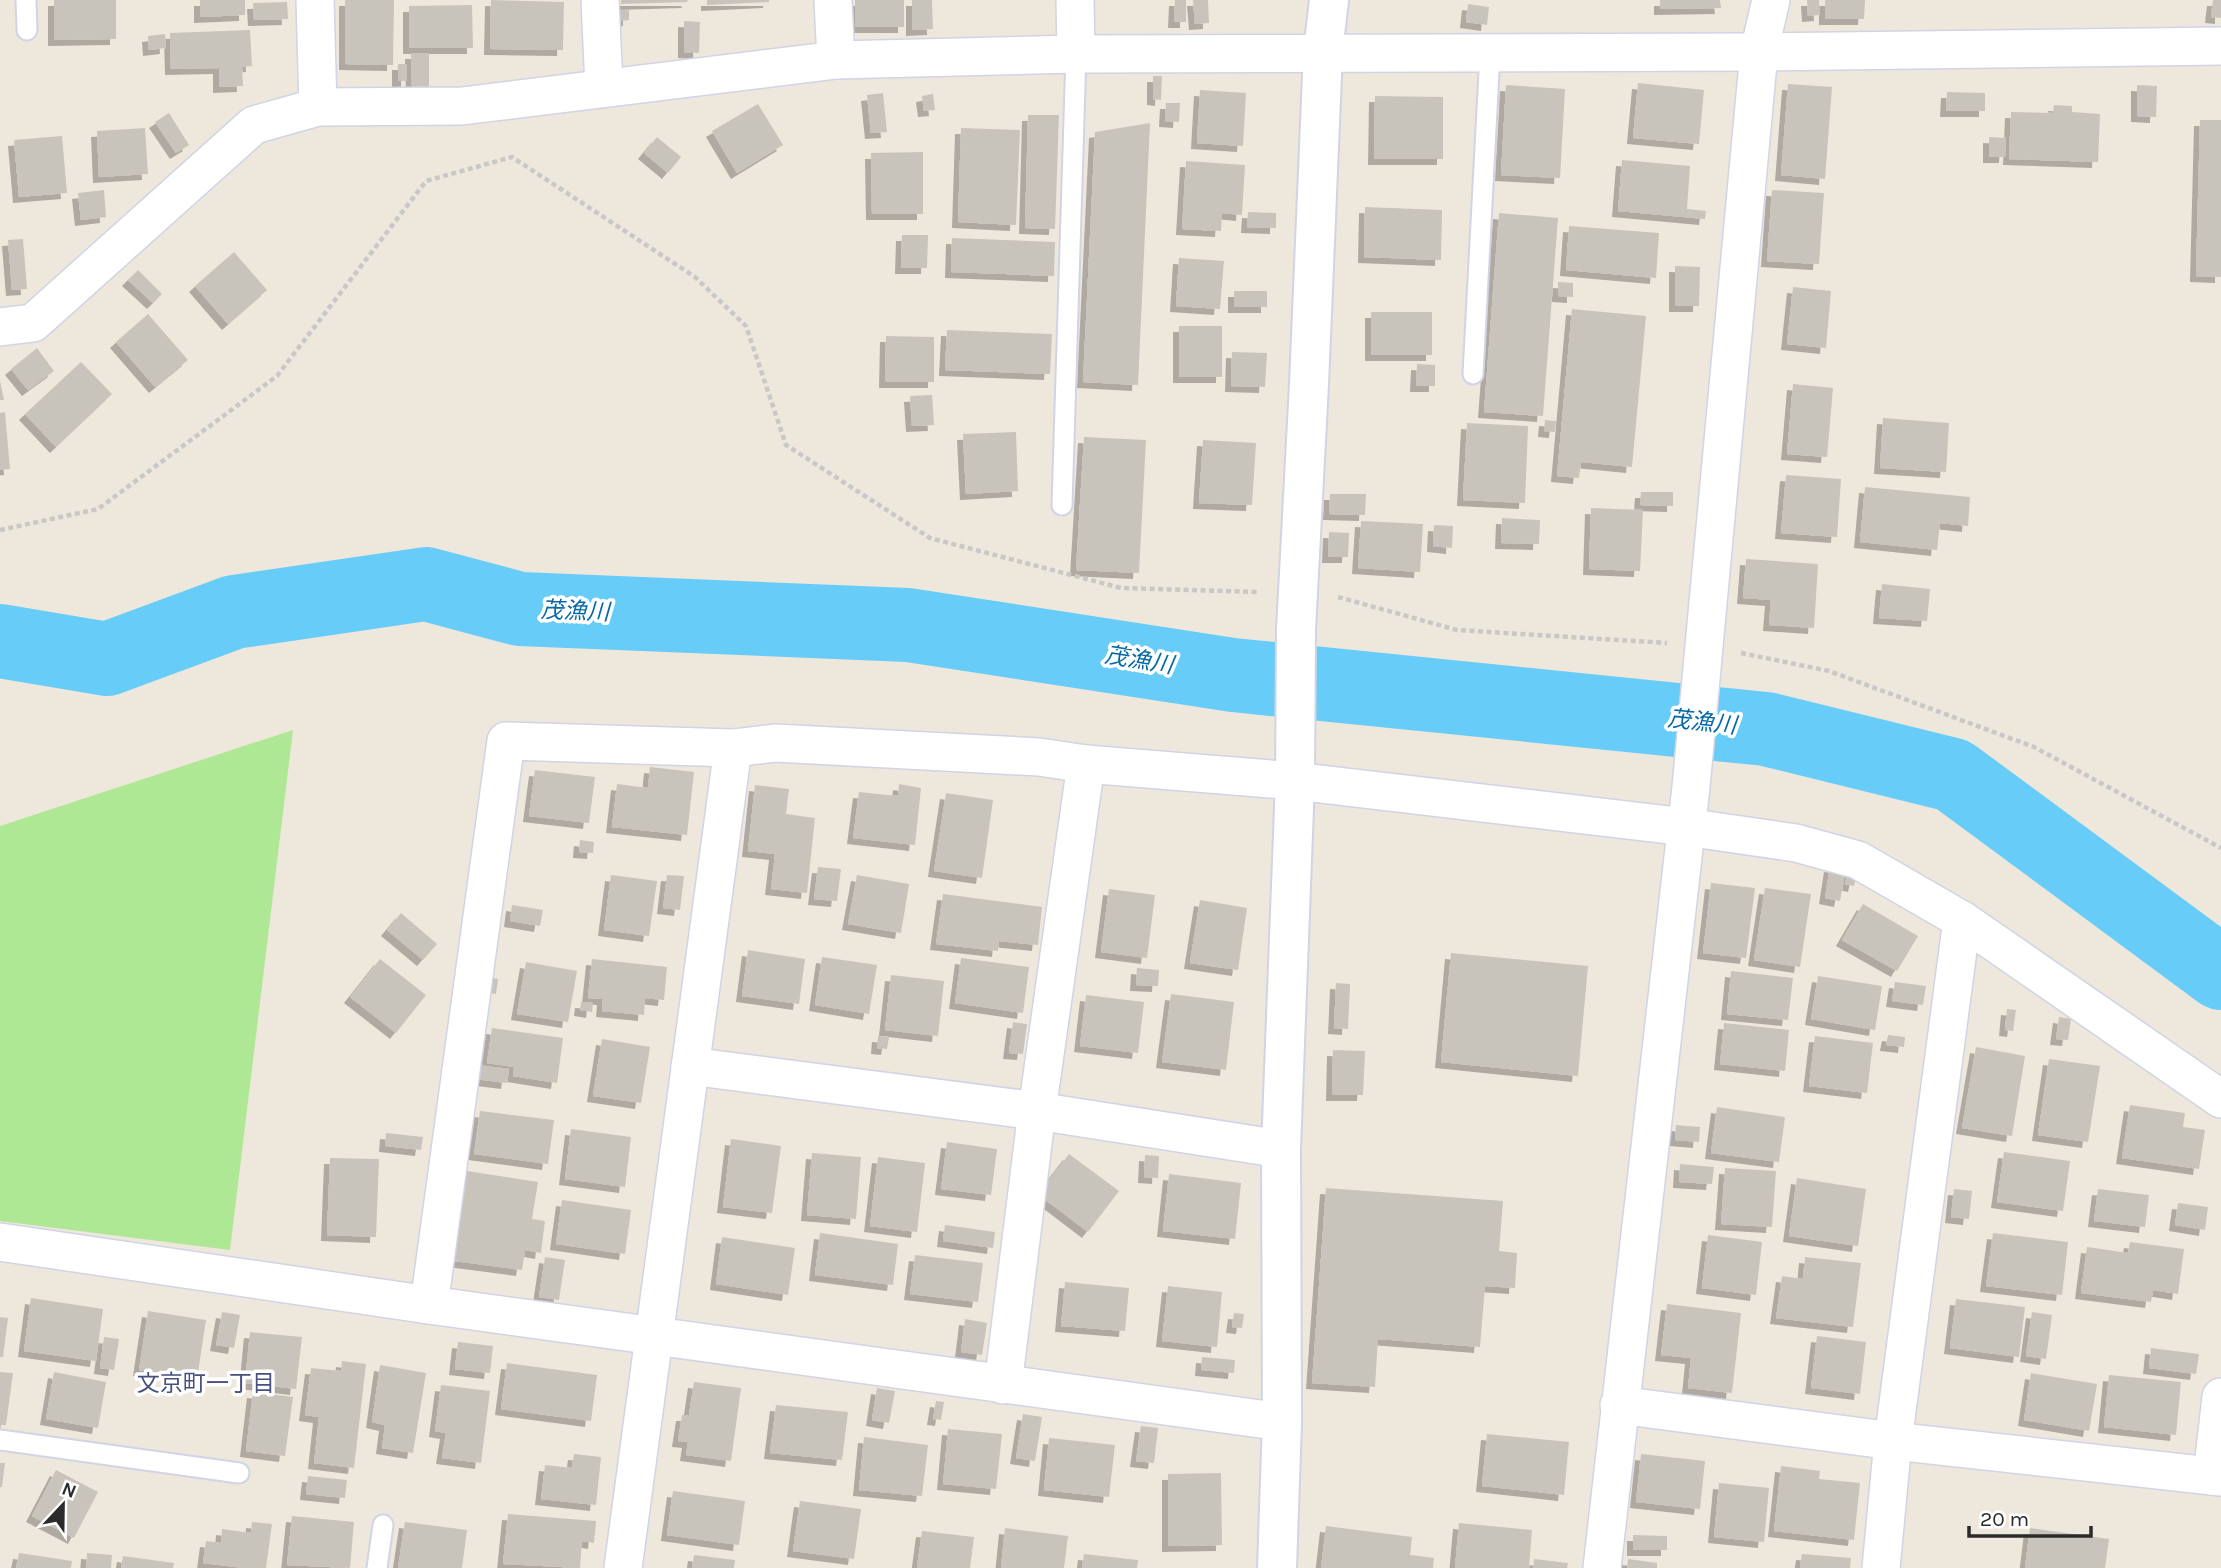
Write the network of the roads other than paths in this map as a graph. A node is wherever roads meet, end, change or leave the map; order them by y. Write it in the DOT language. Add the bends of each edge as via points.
graph roads {
  1 [pos="26,0"];
  2 [pos="315,0"];
  3 [pos="600,0"];
  4 [pos="833,0"];
  5 [pos="1074,0"];
  6 [pos="1329,0"];
  7 [pos="1771,0"];
  8 [pos="27,30"];
  9 [pos="2221,46"];
  10 [pos="1323,52"];
  11 [pos="1759,52"];
  12 [pos="1490,53"];
  13 [pos="1076,54"];
  14 [pos="835,60"];
  15 [pos="604,87"];
  16 [pos="318,107"];
  17 [pos="0,327"];
  18 [pos="1473,374"];
  19 [pos="1062,505"];
  20 [pos="733,748"];
  21 [pos="1086,764"];
  22 [pos="1295,781"];
  23 [pos="1686,827"];
  24 [pos="1962,920"];
  25 [pos="690,1066"];
  26 [pos="2221,1099"];
  27 [pos="1037,1111"];
  28 [pos="1281,1149"];
  29 [pos="0,1242"];
  30 [pos="429,1305"];
  31 [pos="654,1335"];
  32 [pos="1003,1385"];
  33 [pos="2221,1397"];
  34 [pos="1619,1405"];
  35 [pos="1282,1422"];
  36 [pos="0,1440"];
  37 [pos="1893,1441"];
  38 [pos="239,1473"];
  39 [pos="2216,1476"];
  40 [pos="383,1525"];
  41 [pos="377,1568"];
  42 [pos="623,1568"];
  43 [pos="1277,1568"];
  44 [pos="1602,1568"];
  45 [pos="1881,1568"];
  1 -- 8 [label="lane"];
  2 -- 16 [label="street"];
  3 -- 15 [label="street"];
  4 -- 14 [label="street"];
  5 -- 13 [label="street"];
  6 -- 10 [label="street"];
  7 -- 11 [label="street"];
  9 -- 11 [label="street"];
  10 -- 12 [label="street"];
  10 -- 13 [label="street"];
  10 -- 22 [label="street" via="1296,630"];
  11 -- 12 [label="street"];
  11 -- 23 [label="street"];
  12 -- 18 [label="lane"];
  13 -- 14 [label="street"];
  13 -- 19 [label="lane"];
  14 -- 15 [label="street"];
  15 -- 16 [label="street" via="462,106"];
  16 -- 17 [label="street" via="254,125 33,323"];
  20 -- 21 [label="street" via="775,743 1039,757"];
  20 -- 25 [label="street"];
  20 -- 30 [label="street" via="506,741"];
  21 -- 22 [label="street"];
  21 -- 27 [label="street"];
  22 -- 23 [label="street"];
  22 -- 28 [label="street"];
  23 -- 24 [label="street" via="1796,843 1858,860"];
  23 -- 34 [label="street"];
  24 -- 26 [label="street"];
  24 -- 37 [label="street"];
  25 -- 27 [label="street"];
  25 -- 31 [label="street"];
  27 -- 28 [label="street"];
  27 -- 32 [label="street"];
  28 -- 35 [label="street"];
  29 -- 30 [label="street"];
  30 -- 31 [label="street"];
  31 -- 32 [label="street"];
  31 -- 42 [label="street"];
  32 -- 35 [label="street"];
  33 -- 39 [label="street"];
  34 -- 37 [label="street"];
  34 -- 44 [label="street"];
  35 -- 43 [label="street"];
  36 -- 38 [label="lane"];
  37 -- 39 [label="street"];
  37 -- 45 [label="street"];
  40 -- 41 [label="lane"];
}
